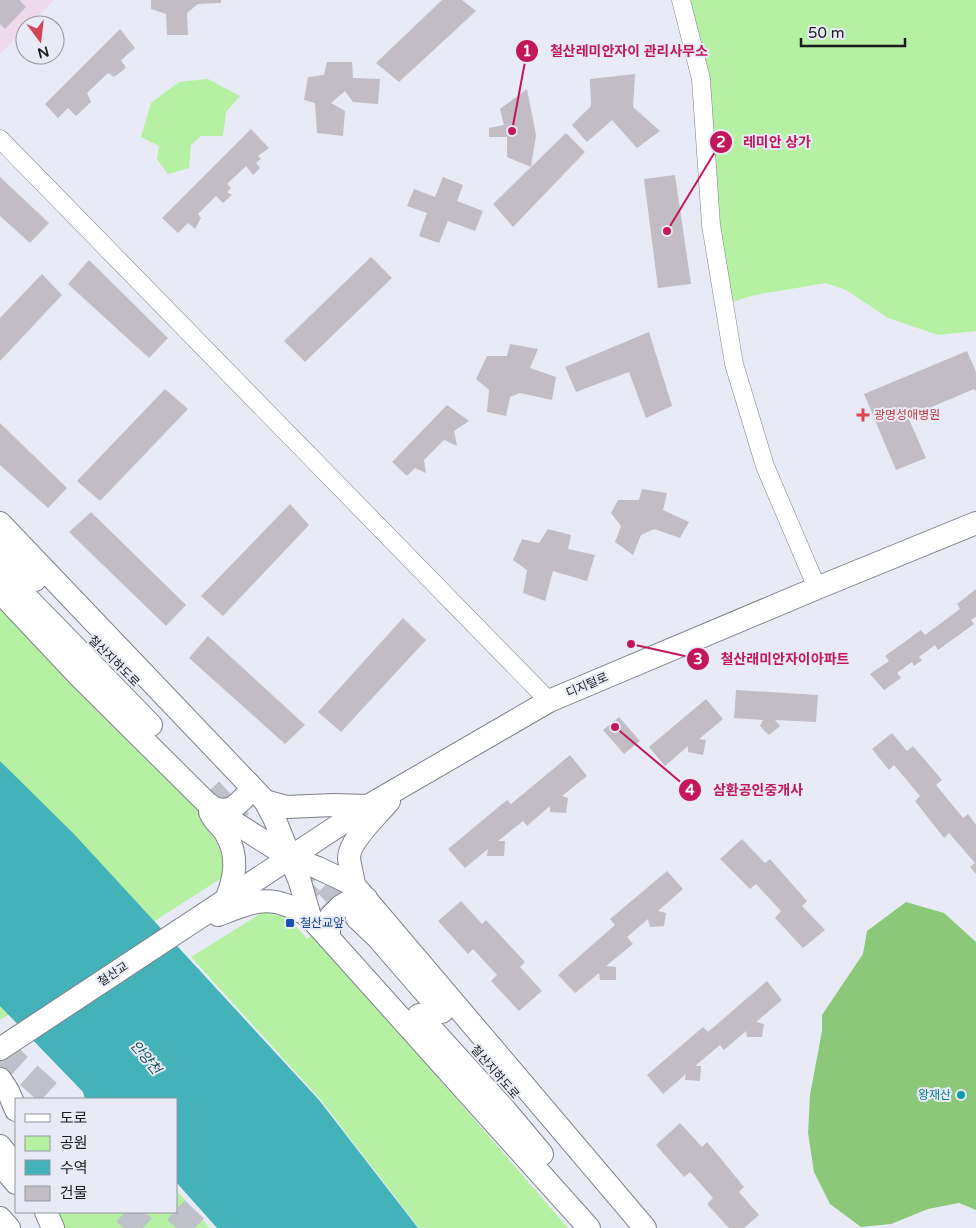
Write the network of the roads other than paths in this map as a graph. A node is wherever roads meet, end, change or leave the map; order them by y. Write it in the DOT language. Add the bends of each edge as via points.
graph roads {
  1 [pos="681,0"];
  2 [pos="0,139"];
  3 [pos="0,523"];
  4 [pos="976,523"];
  5 [pos="0,548"];
  6 [pos="0,570"];
  7 [pos="817,588"];
  8 [pos="0,592"];
  9 [pos="549,701"];
  10 [pos="249,784"];
  11 [pos="399,788"];
  12 [pos="215,794"];
  13 [pos="265,801"];
  14 [pos="368,806"];
  15 [pos="289,857"];
  16 [pos="230,904"];
  17 [pos="350,914"];
  18 [pos="310,917"];
  19 [pos="0,1048"];
  20 [pos="0,1079"];
  21 [pos="15,1108"];
  22 [pos="0,1146"];
  23 [pos="0,1164"];
  24 [pos="15,1165"];
  25 [pos="15,1183"];
  26 [pos="46,1213"];
  27 [pos="0,1218"];
  28 [pos="9,1228"];
  29 [pos="53,1228"];
  30 [pos="589,1228"];
  31 [pos="605,1228"];
  32 [pos="629,1228"];
  33 [pos="645,1228"];
  1 -- 7 [label="street" via="701,79 711,225 734,364 765,466"];
  2 -- 9 [label="street"];
  3 -- 10 [label="main road"];
  4 -- 7 [label="main road, 디지털로"];
  5 -- 12 [label="main road, 철산지하도로" via="46,592"];
  6 -- 12 [label="main road, 철산지하도로"];
  7 -- 9 [label="main road, 디지털로"];
  8 -- 12 [label="main road" via="80,677"];
  9 -- 11 [label="main road, 디지털로"];
  10 -- 12 [label="main road" via="249,792 243,799 226,810"];
  10 -- 13 [label="main road"];
  11 -- 14 [label="main road, 디지털로"];
  11 -- 17 [label="main road" via="352,846 349,856"];
  12 -- 15 [label="main road"];
  12 -- 16 [label="main road" via="212,816 226,833 234,858"];
  13 -- 14 [label="main road" via="287,807"];
  13 -- 15 [label="main road"];
  14 -- 15 [label="main road, 디지털로"];
  15 -- 16 [label="main road, 디지털로"];
  15 -- 17 [label="main road" via="318,868"];
  15 -- 18 [label="main road"];
  16 -- 18 [label="main road" via="280,902"];
  16 -- 19 [label="main road, 철산교" via="184,927"];
  17 -- 18 [label="main road"];
  17 -- 30 [label="main road"];
  17 -- 31 [label="main road, 철산지하도로" via="506,1111"];
  17 -- 32 [label="main road, 철산지하도로" via="377,937"];
  17 -- 33 [label="main road"];
  20 -- 21 [label="main road"];
  22 -- 24 [label="main road"];
  23 -- 25 [label="main road"];
  26 -- 29 [label="main road"];
  27 -- 28 [label="main road"];
}
